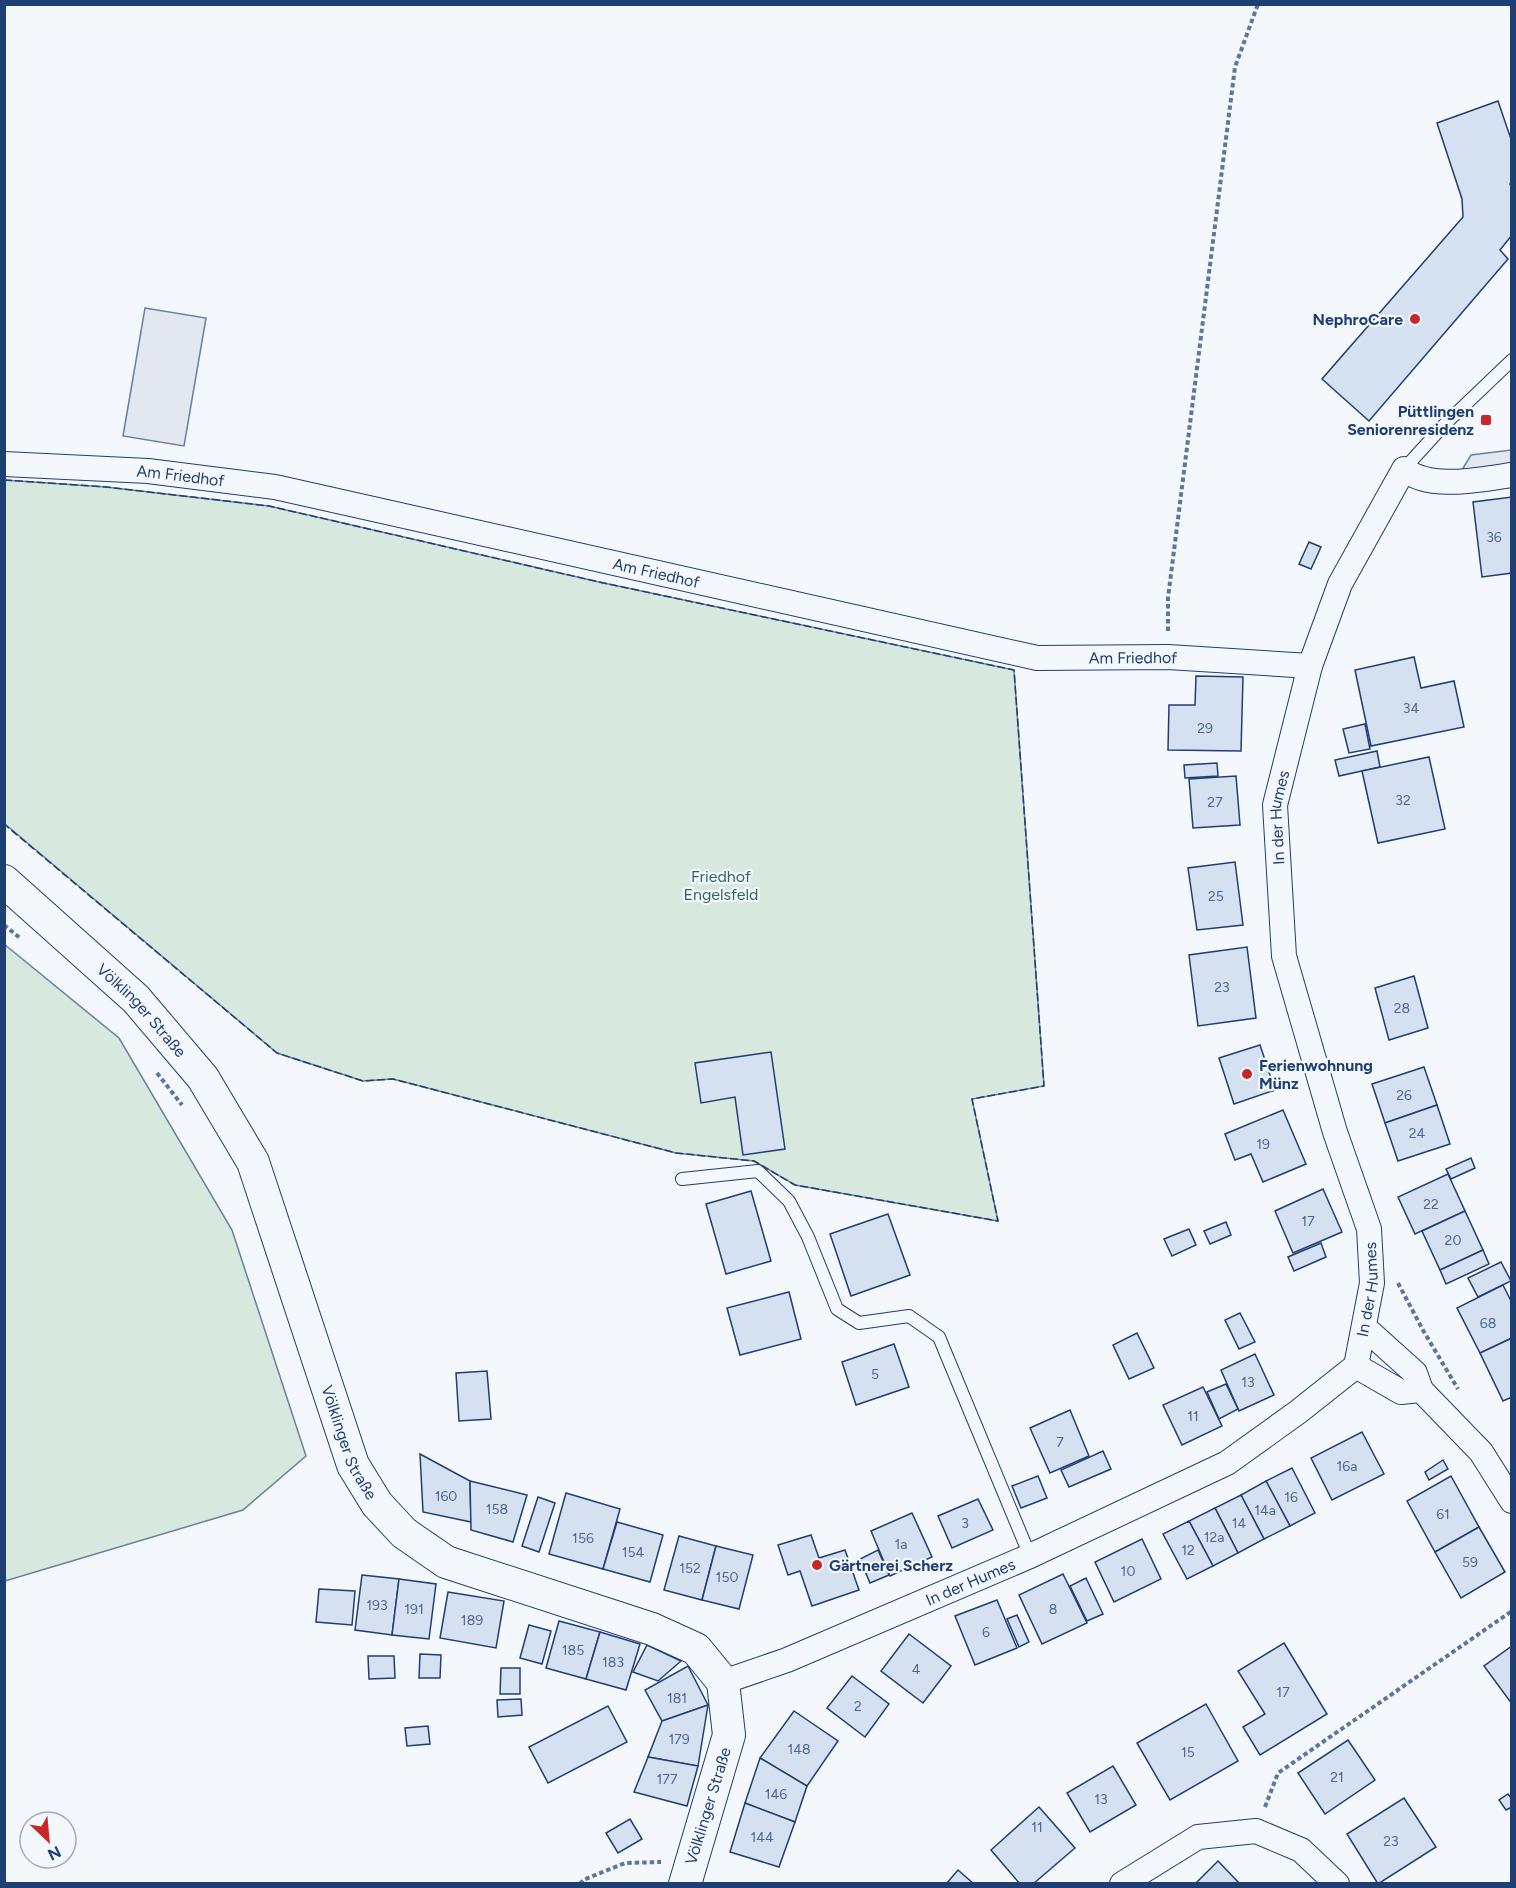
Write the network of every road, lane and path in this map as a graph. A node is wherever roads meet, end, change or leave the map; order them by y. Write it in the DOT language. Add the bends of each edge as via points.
graph roads {
  1 [pos="1258,4"];
  2 [pos="1512,360"];
  3 [pos="4,464"];
  4 [pos="1404,469"];
  5 [pos="1512,475"];
  6 [pos="1168,657"];
  7 [pos="1310,666"];
  8 [pos="4,881"];
  9 [pos="4,925"];
  10 [pos="21,940"];
  11 [pos="150,1064"];
  12 [pos="185,1109"];
  13 [pos="682,1179"];
  14 [pos="1396,1280"];
  15 [pos="1365,1328"];
  16 [pos="1356,1366"];
  17 [pos="1421,1390"];
  18 [pos="1464,1399"];
  19 [pos="1512,1501"];
  20 [pos="1030,1556"];
  21 [pos="1512,1611"];
  22 [pos="723,1682"];
  23 [pos="1256,1832"];
  24 [pos="689,1872"];
  25 [pos="580,1884"];
  26 [pos="1122,1884"];
  27 [pos="1337,1884"];
  1 -- 6 [label="path" via="1235,67 1168,598"];
  2 -- 4 [label="lane, In der Humes" via="1444,424"];
  3 -- 6 [label="street, Am Friedhof" via="148,471 275,487 1037,658"];
  4 -- 5 [label="street" via="1409,474 1454,483"];
  4 -- 7 [label="street, In der Humes" via="1340,584"];
  6 -- 7 [label="street, Am Friedhof"];
  7 -- 15 [label="street, In der Humes" via="1275,805 1284,956 1335,1132 1369,1229 1372,1282"];
  8 -- 22 [label="street, Völklinger Straße" via="136,999 203,1078 253,1162 353,1465 378,1504 404,1533 446,1562 652,1629 696,1649"];
  9 -- 10 [label="path"];
  11 -- 12 [label="path"];
  13 -- 20 [label="lane" via="759,1171 789,1201 837,1309 859,1323 909,1316 939,1337"];
  14 -- 18 [label="path"];
  15 -- 16 [label="street, In der Humes"];
  15 -- 17 [label="street" via="1415,1373"];
  16 -- 17 [label="street" via="1401,1392"];
  16 -- 20 [label="street, In der Humes" via="1227,1463"];
  17 -- 19 [label="street" via="1481,1452"];
  20 -- 22 [label="street, In der Humes" via="787,1660"];
  21 -- 23 [label="path" via="1278,1773"];
  22 -- 24 [label="street, Völklinger Straße" via="729,1735"];
  23 -- 26 [label="street" via="1198,1837"];
  23 -- 27 [label="street" via="1301,1850"];
  24 -- 25 [label="path" via="625,1863"];
}
